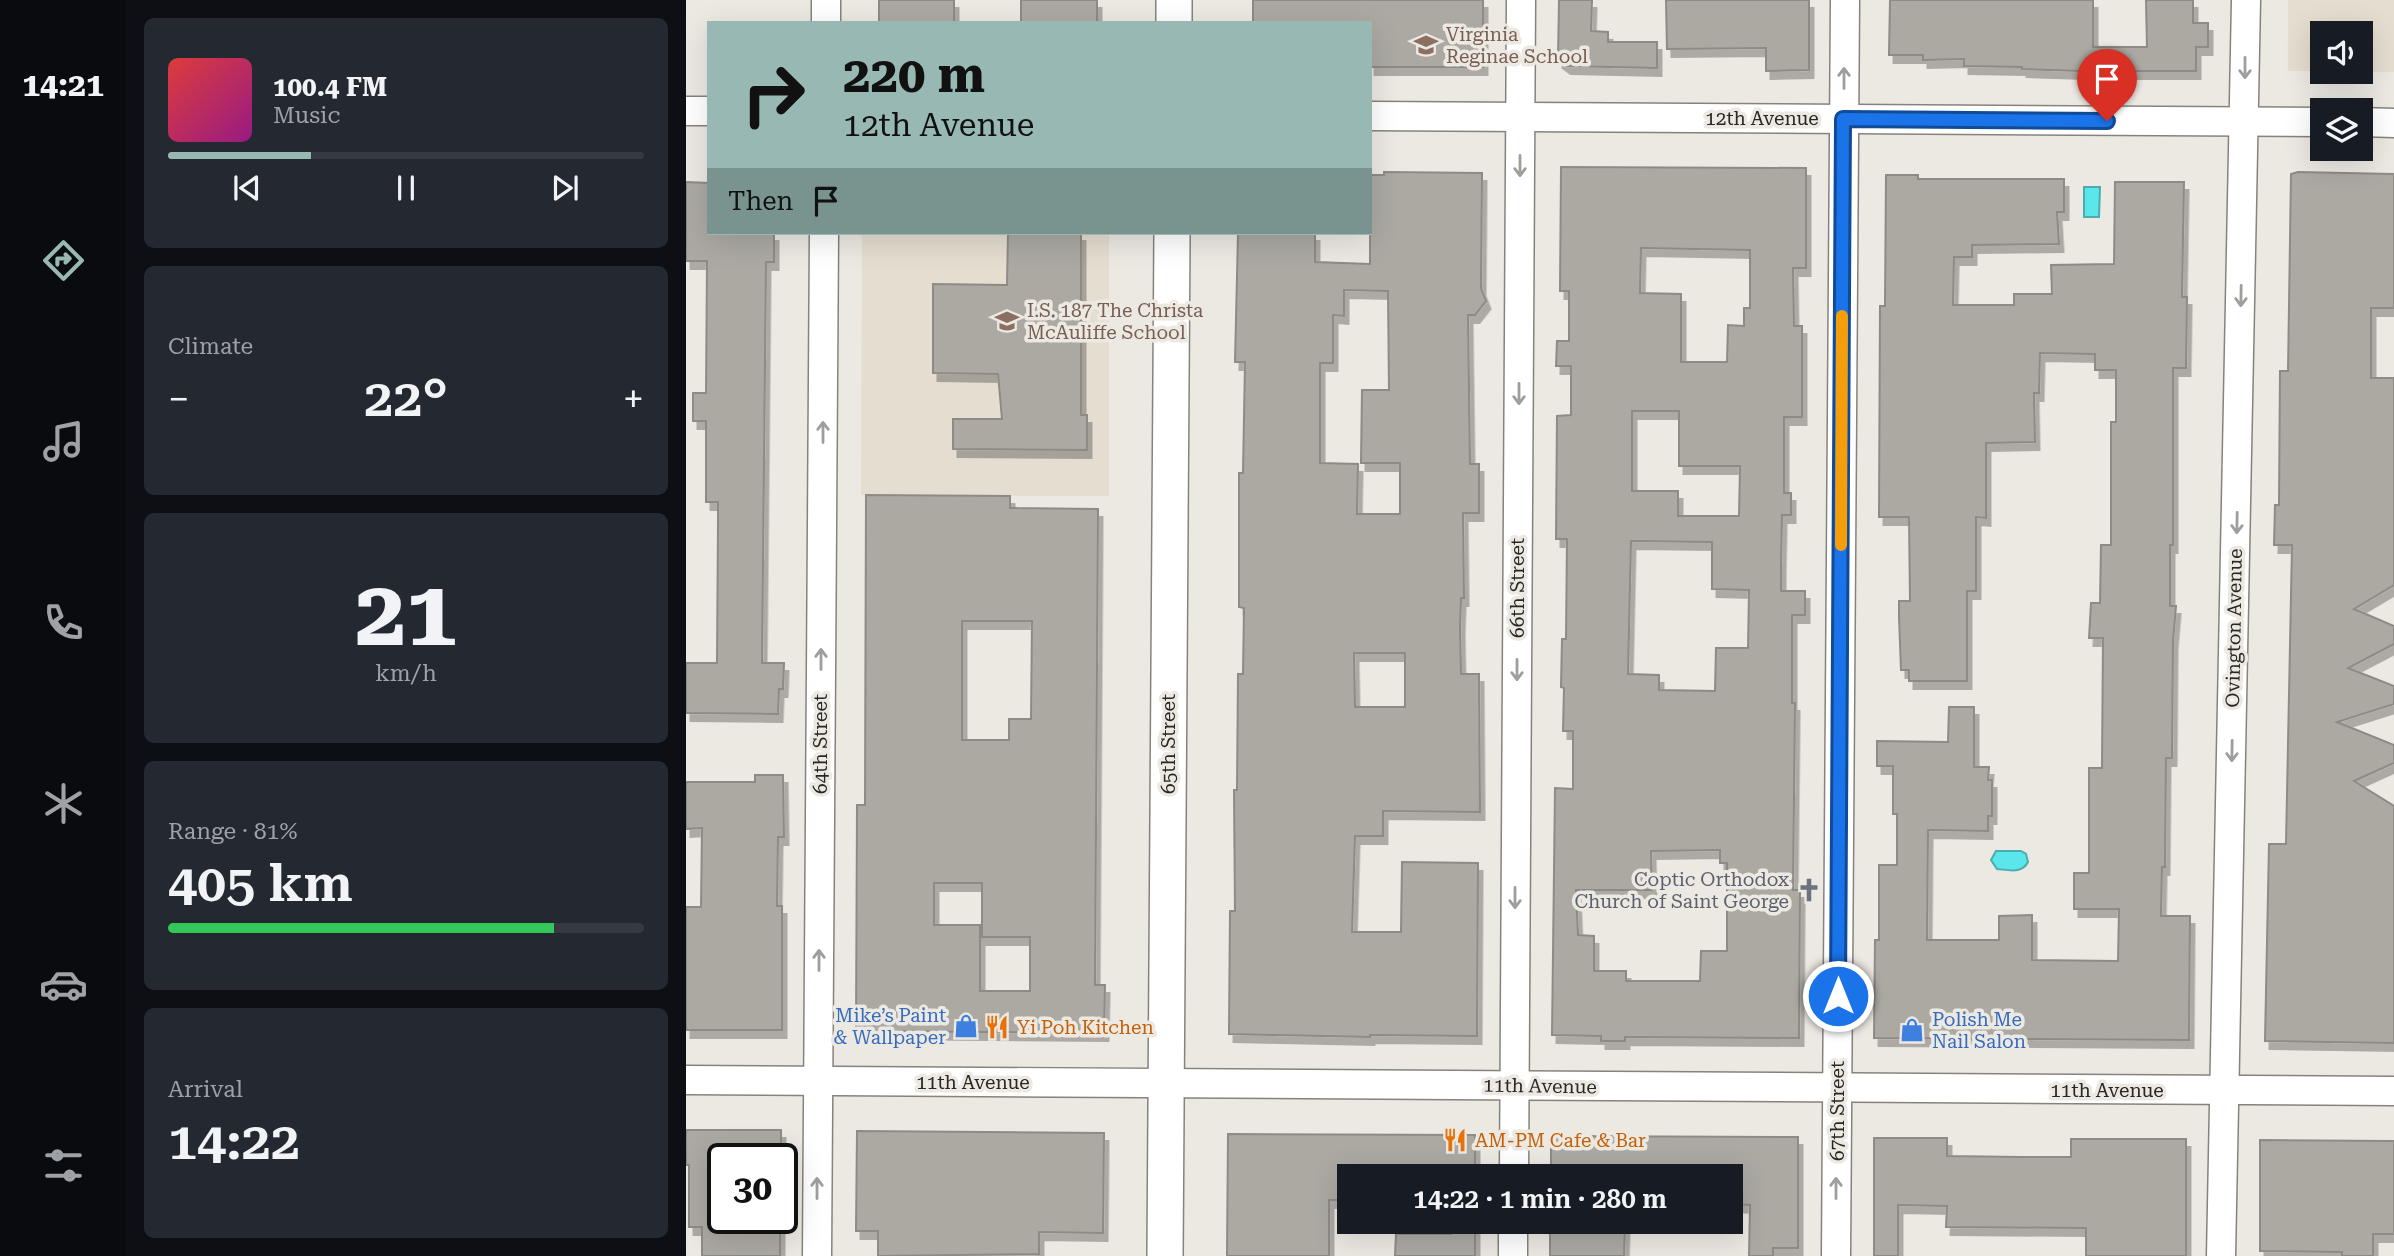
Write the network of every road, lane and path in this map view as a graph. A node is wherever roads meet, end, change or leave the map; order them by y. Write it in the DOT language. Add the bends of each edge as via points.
graph roads {
  1 [pos="826,0"];
  2 [pos="1174,0"];
  3 [pos="1521,0"];
  4 [pos="1844,0"];
  5 [pos="2246,0"];
  6 [pos="826,21"];
  7 [pos="1174,21"];
  8 [pos="686,111"];
  9 [pos="707,111"];
  10 [pos="1372,116"];
  11 [pos="1520,117"];
  12 [pos="1843,119"];
  13 [pos="2245,121"];
  14 [pos="2310,122"];
  15 [pos="2373,122"];
  16 [pos="2394,123"];
  17 [pos="824,235"];
  18 [pos="1172,235"];
  19 [pos="686,1080"];
  20 [pos="818,1080"];
  21 [pos="1166,1083"];
  22 [pos="1514,1086"];
  23 [pos="1837,1088"];
  24 [pos="2225,1090"];
  25 [pos="2394,1091"];
  26 [pos="1514,1164"];
  27 [pos="1513,1234"];
  28 [pos="817,1256"];
  29 [pos="1165,1256"];
  30 [pos="1513,1256"];
  31 [pos="1836,1256"];
  32 [pos="2221,1256"];
  1 -- 6 [label="street"];
  2 -- 7 [label="main road"];
  3 -- 11 [label="street, 66th Street"];
  12 -- 4 [label="street, 67th Street, one-way"];
  5 -- 13 [label="street, Ovington Avenue, one-way"];
  8 -- 9 [label="street"];
  10 -- 11 [label="street, 12th Avenue"];
  11 -- 12 [label="street, 12th Avenue"];
  11 -- 22 [label="street, 66th Street, one-way"];
  12 -- 13 [label="street, 12th Avenue"];
  12 -- 23 [label="street, 67th Street"];
  13 -- 14 [label="street, 12th Avenue"];
  13 -- 24 [label="street, Ovington Avenue, one-way"];
  15 -- 16 [label="street"];
  20 -- 17 [label="street, 64th Street, one-way"];
  18 -- 21 [label="main road, 65th Street"];
  19 -- 20 [label="street, 11th Avenue"];
  20 -- 21 [label="street, 11th Avenue"];
  28 -- 20 [label="street, 64th Street, one-way"];
  21 -- 22 [label="street, 11th Avenue"];
  21 -- 29 [label="main road, 65th Street"];
  22 -- 23 [label="street, 11th Avenue"];
  22 -- 26 [label="street, 66th Street"];
  23 -- 24 [label="street, 11th Avenue"];
  31 -- 23 [label="street, 67th Street, one-way"];
  24 -- 25 [label="street, 11th Avenue"];
  24 -- 32 [label="street, Ovington Avenue"];
  27 -- 30 [label="street"];
}
